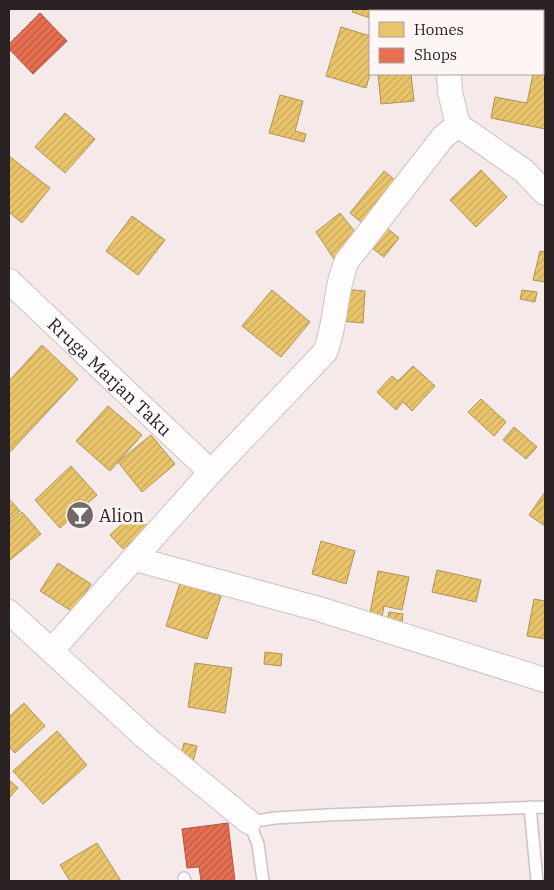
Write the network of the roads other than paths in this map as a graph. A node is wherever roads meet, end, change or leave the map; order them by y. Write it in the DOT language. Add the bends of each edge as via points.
graph roads {
  1 [pos="449,75"];
  2 [pos="458,125"];
  3 [pos="545,193"];
  4 [pos="9,281"];
  5 [pos="211,472"];
  6 [pos="135,558"];
  7 [pos="9,612"];
  8 [pos="52,650"];
  9 [pos="545,680"];
  10 [pos="545,806"];
  11 [pos="530,807"];
  12 [pos="249,822"];
  13 [pos="263,881"];
  14 [pos="537,881"];
  1 -- 2 [label="street"];
  2 -- 3 [label="street" via="524,171"];
  2 -- 5 [label="street" via="443,137 347,261 330,339 324,352"];
  4 -- 5 [label="street, Rruga Marjan Taku"];
  5 -- 6 [label="street"];
  6 -- 8 [label="street"];
  6 -- 9 [label="street" via="319,609"];
  7 -- 8 [label="street"];
  8 -- 12 [label="street" via="145,737"];
  10 -- 11 [label="lane"];
  11 -- 12 [label="lane" via="328,815"];
  11 -- 14 [label="lane"];
  12 -- 13 [label="lane" via="258,844"];
}
